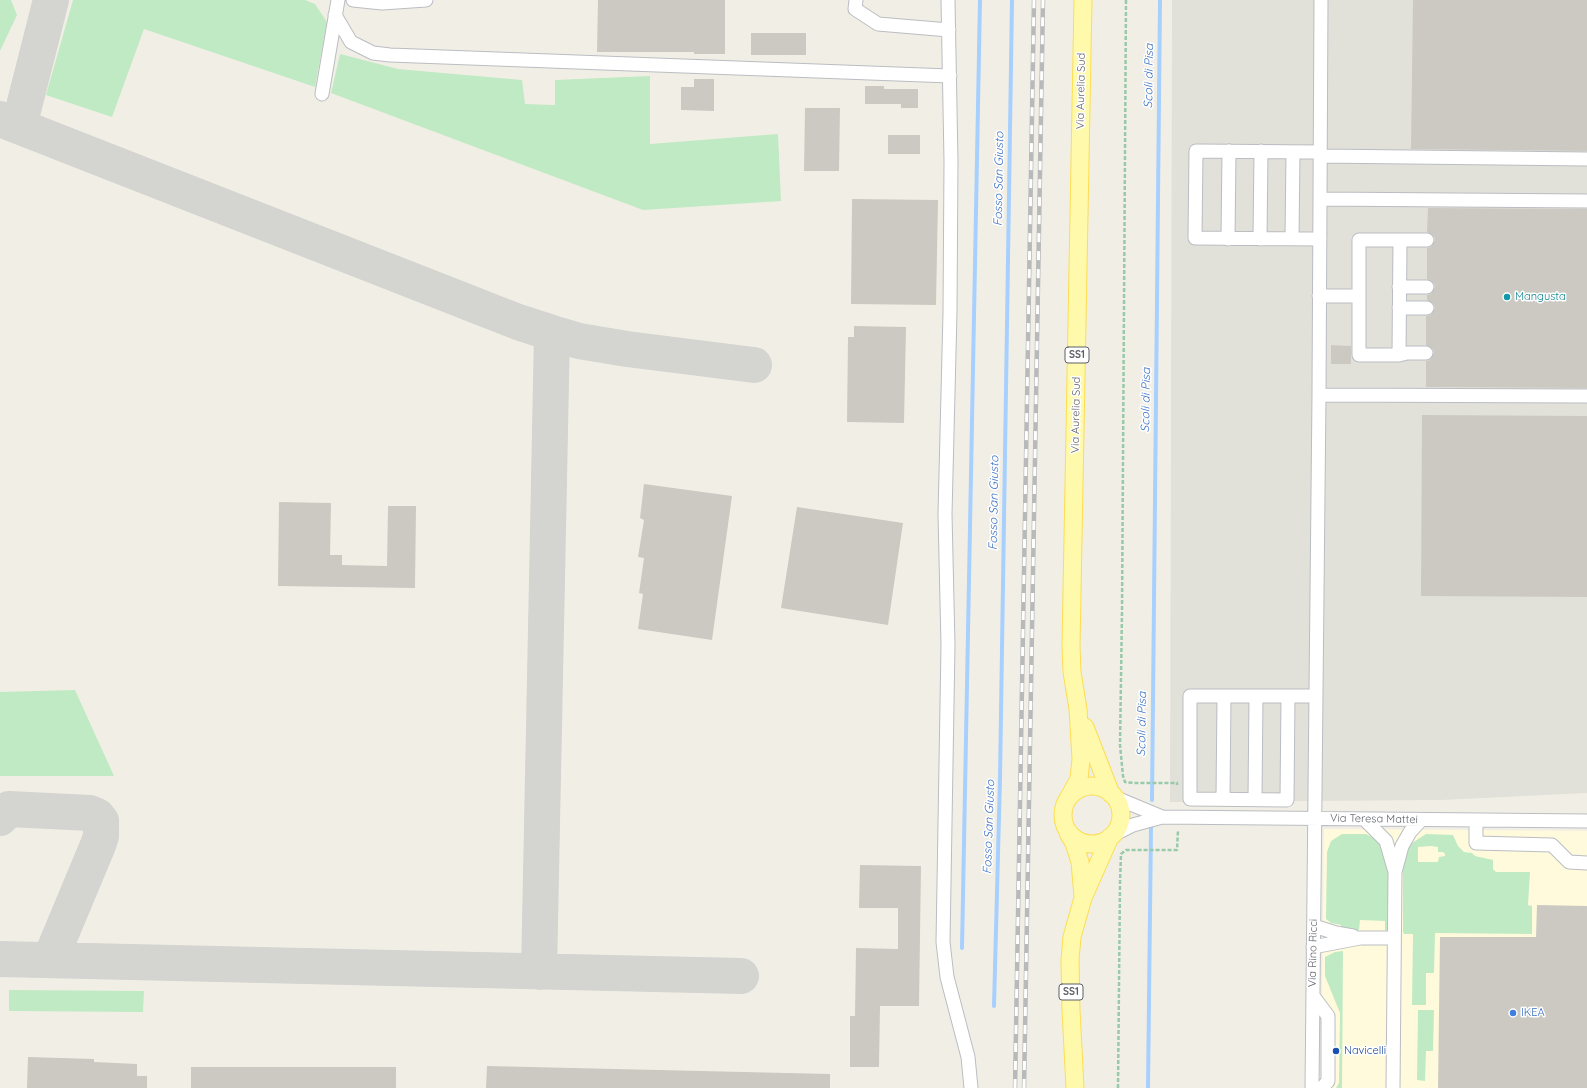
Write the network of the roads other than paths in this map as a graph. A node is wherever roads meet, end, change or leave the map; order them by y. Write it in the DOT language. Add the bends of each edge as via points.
graph roads {
  1 [pos="338,0"];
  2 [pos="353,0"];
  3 [pos="411,0"];
  4 [pos="426,0"];
  5 [pos="856,0"];
  6 [pos="948,0"];
  7 [pos="1083,0"];
  8 [pos="1321,0"];
  9 [pos="335,15"];
  10 [pos="949,30"];
  11 [pos="950,76"];
  12 [pos="322,94"];
  13 [pos="1229,151"];
  14 [pos="1261,152"];
  15 [pos="1293,152"];
  16 [pos="1320,154"];
  17 [pos="1587,159"];
  18 [pos="1320,199"];
  19 [pos="1587,202"];
  20 [pos="1228,239"];
  21 [pos="1260,239"];
  22 [pos="1292,239"];
  23 [pos="1320,239"];
  24 [pos="1400,240"];
  25 [pos="1427,240"];
  26 [pos="1400,287"];
  27 [pos="1427,287"];
  28 [pos="1319,296"];
  29 [pos="1359,296"];
  30 [pos="1400,308"];
  31 [pos="1426,308"];
  32 [pos="1426,353"];
  33 [pos="1399,355"];
  34 [pos="1319,395"];
  35 [pos="1587,396"];
  36 [pos="1224,696"];
  37 [pos="1256,696"];
  38 [pos="1288,696"];
  39 [pos="1315,696"];
  40 [pos="1078,709"];
  41 [pos="1113,795"];
  42 [pos="1069,797"];
  43 [pos="1223,799"];
  44 [pos="1255,799"];
  45 [pos="1162,817"];
  46 [pos="1314,818"];
  47 [pos="1364,819"];
  48 [pos="1422,820"];
  49 [pos="1476,820"];
  50 [pos="1587,821"];
  51 [pos="1068,832"];
  52 [pos="1112,836"];
  53 [pos="1587,863"];
  54 [pos="1395,872"];
  55 [pos="1083,898"];
  56 [pos="1314,926"];
  57 [pos="1360,938"];
  58 [pos="1394,938"];
  59 [pos="1313,947"];
  60 [pos="1313,996"];
  61 [pos="971,1088"];
  62 [pos="1075,1088"];
  63 [pos="1312,1088"];
  64 [pos="1322,1088"];
  65 [pos="1393,1088"];
  1 -- 9 [label="street"];
  2 -- 3 [label="street"];
  3 -- 4 [label="street"];
  5 -- 10 [label="street" via="855,9 878,24"];
  6 -- 10 [label="street"];
  7 -- 40 [label="main road, Via Aurelia Sud / SS1" via="1071,646"];
  8 -- 16 [label="street, Via Rino Ricci"];
  9 -- 11 [label="street" via="351,42 373,53 390,55"];
  9 -- 12 [label="street"];
  10 -- 11 [label="street"];
  11 -- 61 [label="street" via="950,304 945,514 948,645 943,942 949,984 968,1057"];
  13 -- 14 [label="street"];
  13 -- 20 [label="street"];
  13 -- 20 [label="street" via="1196,151 1195,238"];
  14 -- 15 [label="street"];
  14 -- 21 [label="street"];
  15 -- 16 [label="street"];
  15 -- 22 [label="street"];
  16 -- 17 [label="street"];
  16 -- 18 [label="street, Via Rino Ricci"];
  18 -- 19 [label="street"];
  18 -- 23 [label="street, Via Rino Ricci"];
  20 -- 21 [label="street"];
  21 -- 22 [label="street"];
  22 -- 23 [label="street"];
  23 -- 28 [label="street, Via Rino Ricci"];
  24 -- 25 [label="street"];
  24 -- 26 [label="street"];
  24 -- 29 [label="street" via="1359,240"];
  26 -- 27 [label="street"];
  26 -- 30 [label="street"];
  28 -- 29 [label="street"];
  28 -- 34 [label="street, Via Rino Ricci"];
  29 -- 33 [label="street" via="1359,355"];
  30 -- 31 [label="street"];
  30 -- 33 [label="street"];
  32 -- 33 [label="street"];
  34 -- 35 [label="street"];
  34 -- 39 [label="street, Via Rino Ricci"];
  36 -- 37 [label="street"];
  36 -- 43 [label="street"];
  36 -- 43 [label="street" via="1190,696 1190,799"];
  37 -- 38 [label="street"];
  37 -- 44 [label="street"];
  38 -- 39 [label="street"];
  38 -- 44 [label="street" via="1287,800"];
  39 -- 46 [label="street, Via Rino Ricci"];
  40 -- 41 [label="main road, SS1"];
  40 -- 42 [label="main road, SS1" via="1082,747 1081,770"];
  41 -- 42 [label="main road" via="1100,787 1087,786"];
  41 -- 45 [label="street"];
  41 -- 52 [label="main road, SS1" via="1120,809 1120,818"];
  42 -- 51 [label="main road, SS1" via="1062,815"];
  43 -- 44 [label="street"];
  45 -- 46 [label="street, Via Teresa Mattei"];
  45 -- 52 [label="street" via="1133,825"];
  46 -- 47 [label="street, Via Teresa Mattei"];
  46 -- 56 [label="street, Via Rino Ricci"];
  47 -- 48 [label="street, Via Teresa Mattei"];
  47 -- 54 [label="street" via="1386,841"];
  48 -- 49 [label="street, Via Teresa Mattei"];
  48 -- 54 [label="street" via="1410,832 1402,846"];
  49 -- 50 [label="street, Via Teresa Mattei"];
  49 -- 53 [label="street" via="1476,843 1552,845 1569,862"];
  51 -- 52 [label="main road" via="1076,839 1090,844 1100,843"];
  51 -- 55 [label="main road, SS1" via="1080,862"];
  52 -- 55 [label="main road, SS1"];
  54 -- 58 [label="street"];
  55 -- 62 [label="main road, SS1" via="1074,926 1070,960"];
  56 -- 57 [label="street"];
  56 -- 59 [label="street, Via Rino Ricci"];
  57 -- 58 [label="street"];
  57 -- 59 [label="street"];
  58 -- 65 [label="street"];
  59 -- 60 [label="street, Via Rino Ricci"];
  60 -- 63 [label="street, Via Rino Ricci"];
  60 -- 64 [label="street" via="1328,1016 1328,1081"];
}
